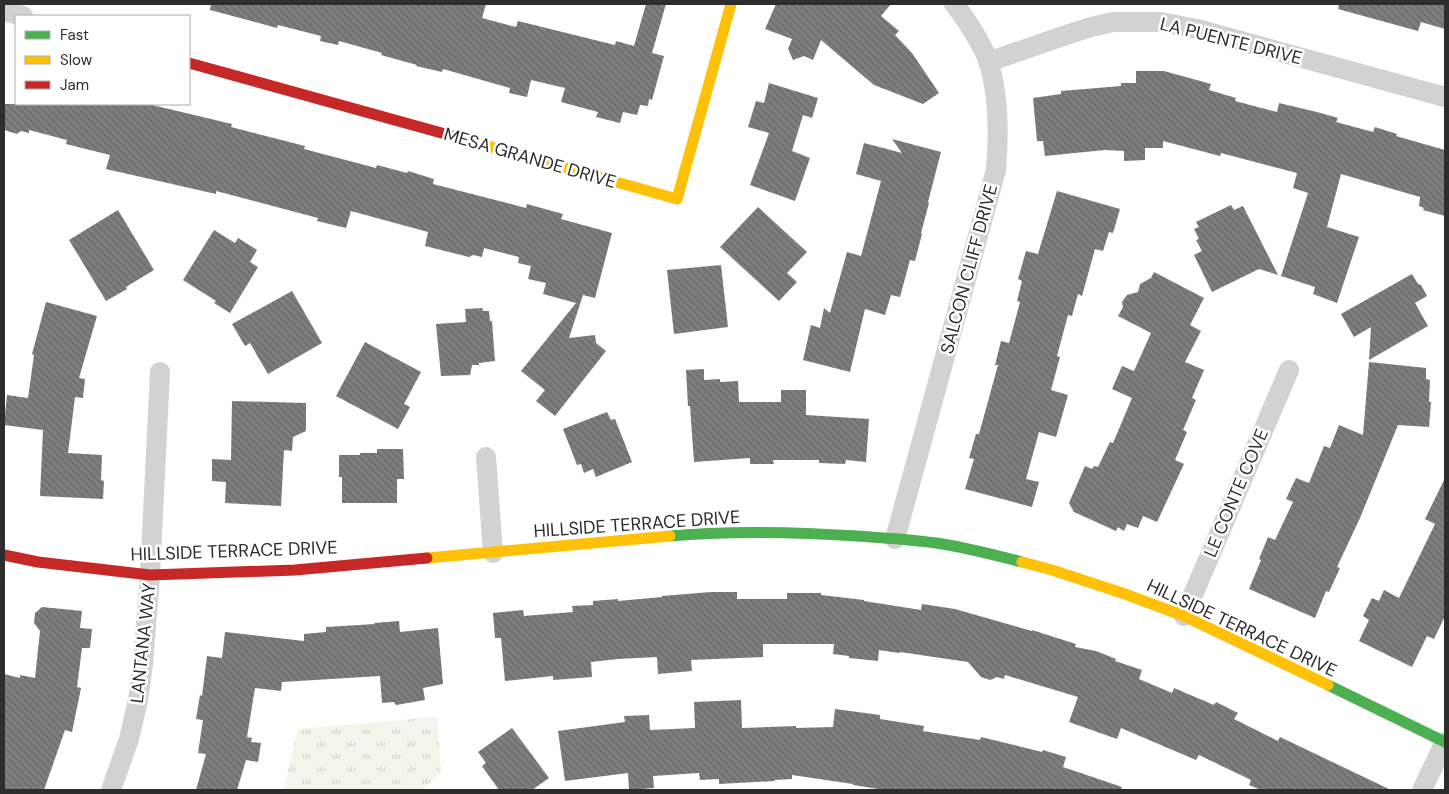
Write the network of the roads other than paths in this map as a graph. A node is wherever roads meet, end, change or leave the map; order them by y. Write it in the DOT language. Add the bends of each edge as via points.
graph roads {
  1 [pos="731,4"];
  2 [pos="954,4"];
  3 [pos="4,11"];
  4 [pos="19,15"];
  5 [pos="190,62"];
  6 [pos="988,62"];
  7 [pos="1445,97"];
  8 [pos="1289,370"];
  9 [pos="160,372"];
  10 [pos="486,457"];
  11 [pos="895,539"];
  12 [pos="493,553"];
  13 [pos="4,555"];
  14 [pos="150,575"];
  15 [pos="1184,616"];
  16 [pos="1445,742"];
  17 [pos="111,790"];
  18 [pos="1422,790"];
  1 -- 5 [label="street, MESA GRANDE DRIVE" via="677,199"];
  2 -- 6 [label="street, SALCON CLIFF DRIVE"];
  3 -- 4 [label="street"];
  6 -- 7 [label="street, LA PUENTE DRIVE" via="1091,27 1127,21 1161,22"];
  6 -- 11 [label="street, SALCON CLIFF DRIVE" via="998,125 996,170"];
  8 -- 15 [label="street, LE CONTE COVE"];
  9 -- 14 [label="street, LANTANA WAY"];
  10 -- 12 [label="street"];
  11 -- 12 [label="street, HILLSIDE TERRACE DRIVE" via="808,533 702,533"];
  11 -- 15 [label="street, HILLSIDE TERRACE DRIVE" via="979,551 1021,562 1092,582"];
  12 -- 14 [label="street, HILLSIDE TERRACE DRIVE" via="295,570"];
  13 -- 14 [label="street, HILLSIDE TERRACE DRIVE"];
  14 -- 17 [label="street, LANTANA WAY" via="138,700 129,739"];
  15 -- 16 [label="street, HILLSIDE TERRACE DRIVE"];
  16 -- 18 [label="street"];
}
